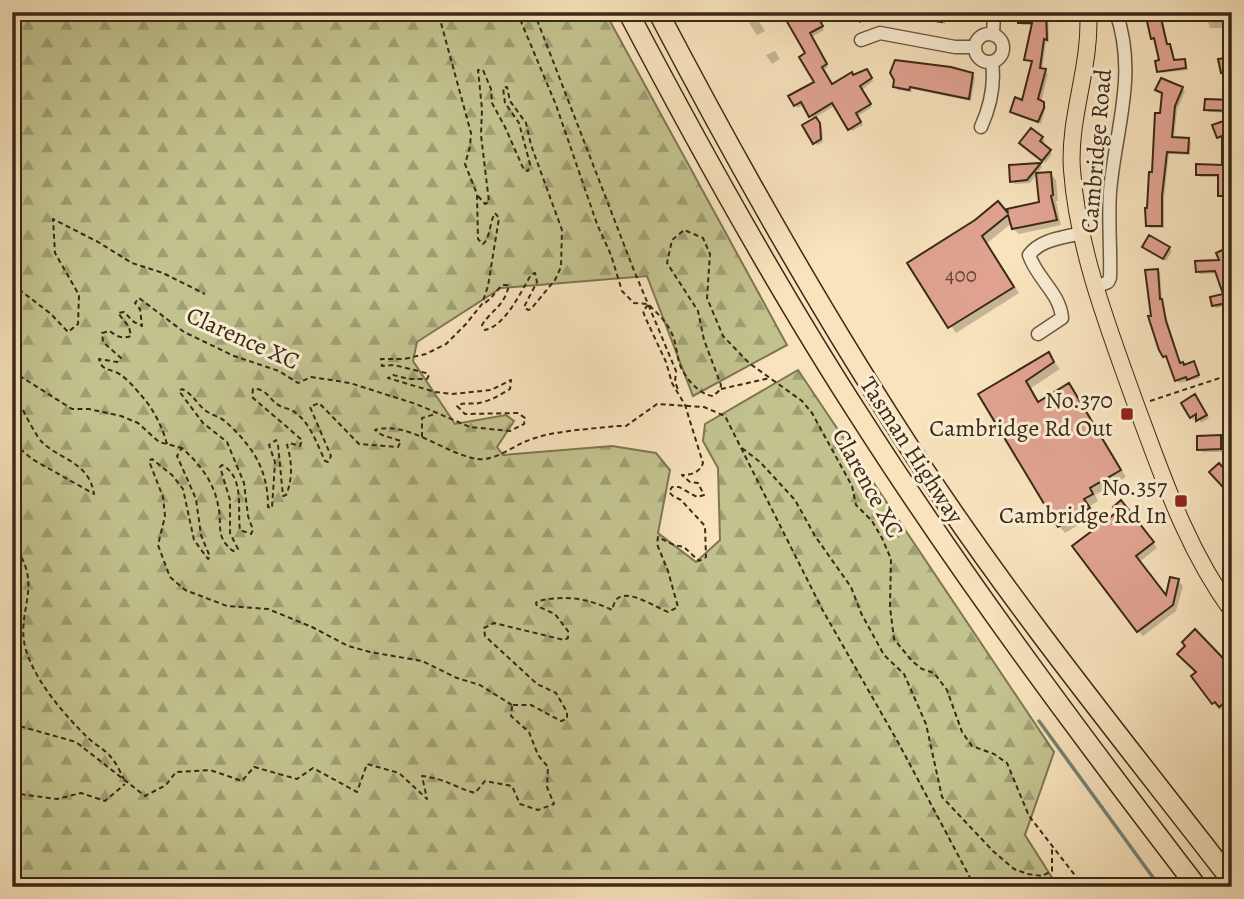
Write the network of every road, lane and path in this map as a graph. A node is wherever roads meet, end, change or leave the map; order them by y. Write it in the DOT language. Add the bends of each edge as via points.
graph roads {
  1 [pos="438,12"];
  2 [pos="517,12"];
  3 [pos="534,12"];
  4 [pos="628,12"];
  5 [pos="658,12"];
  6 [pos="852,12"];
  7 [pos="994,12"];
  8 [pos="1088,12"];
  9 [pos="1116,12"];
  10 [pos="993,34"];
  11 [pos="867,38"];
  12 [pos="975,47"];
  13 [pos="992,62"];
  14 [pos="981,127"];
  15 [pos="477,194"];
  16 [pos="1081,233"];
  17 [pos="12,284"];
  18 [pos="1096,287"];
  19 [pos="205,294"];
  20 [pos="482,304"];
  21 [pos="648,304"];
  22 [pos="1038,334"];
  23 [pos="12,371"];
  24 [pos="1232,374"];
  25 [pos="771,379"];
  26 [pos="12,387"];
  27 [pos="720,390"];
  28 [pos="685,405"];
  29 [pos="1136,406"];
  30 [pos="436,414"];
  31 [pos="422,438"];
  32 [pos="12,442"];
  33 [pos="167,444"];
  34 [pos="741,447"];
  35 [pos="182,449"];
  36 [pos="12,543"];
  37 [pos="24,557"];
  38 [pos="12,558"];
  39 [pos="1232,611"];
  40 [pos="512,705"];
  41 [pos="12,724"];
  42 [pos="1099,759"];
  43 [pos="1150,775"];
  44 [pos="126,783"];
  45 [pos="12,793"];
  46 [pos="1052,844"];
  47 [pos="1232,867"];
  48 [pos="1232,881"];
  49 [pos="975,887"];
  50 [pos="1084,887"];
  51 [pos="1189,887"];
  52 [pos="1197,887"];
  1 -- 15 [label="path, Clarence XC" via="471,133 465,164"];
  2 -- 21 [label="path" via="556,105 622,291 634,303"];
  3 -- 21 [label="path"];
  4 -- 42 [label="highway, Tasman Highway" via="722,187 859,415"];
  5 -- 43 [label="highway, Tasman Highway" via="778,233 922,467"];
  6 -- 11 [label="path"];
  7 -- 10 [label="street"];
  8 -- 16 [label="main road, Cambridge Road" via="1073,136 1072,169"];
  9 -- 18 [label="street, Cambridge Road" via="1127,81 1110,195 1110,278"];
  10 -- 12 [label="street" via="981,37"];
  10 -- 13 [label="street" via="1003,48"];
  11 -- 12 [label="street" via="880,33"];
  12 -- 13 [label="street" via="980,58"];
  13 -- 14 [label="street" via="992,88"];
  15 -- 20 [label="path, Clarence XC" via="478,239 483,244 495,213 499,218"];
  15 -- 20 [label="path" via="485,204 489,202 478,70 483,70 492,103 528,171 519,122 505,103 503,88 526,123 563,242 561,267 531,309 524,307 537,282 535,273 502,319 488,330 482,325 503,303 509,285 502,285"];
  16 -- 18 [label="main road, Cambridge Road"];
  16 -- 22 [label="street" via="1044,243 1029,255 1061,303 1062,318"];
  17 -- 19 [label="path" via="68,332 78,324 79,295 55,253 53,219 132,263"];
  18 -- 29 [label="main road, Cambridge Road"];
  20 -- 30 [label="path, Clarence XC" via="446,344 415,357 381,359 382,366 426,373 427,379 388,378 452,394 491,390 511,380 510,389 495,398 457,406 465,414 518,413 525,418 524,424 510,431 489,430"];
  21 -- 27 [label="path" via="670,330 680,366 700,392 713,396"];
  21 -- 28 [label="path"];
  21 -- 28 [label="path" via="645,317"];
  23 -- 33 [label="path" via="72,409 121,416"];
  24 -- 29 [label="path"];
  25 -- 27 [label="path"];
  25 -- 27 [label="path, Clarence XC" via="723,336 707,298 710,254 703,238 684,230 672,240 667,263 698,310"];
  25 -- 46 [label="path, Clarence XC" via="812,413 852,486 856,505 882,538 891,559 894,639 947,690 972,746 1007,763 1029,816"];
  26 -- 32 [label="path" via="40,441 92,480 94,494 43,466"];
  28 -- 31 [label="path" via="657,404 626,426 542,435 485,459 452,452"];
  28 -- 34 [label="path" via="725,416"];
  28 -- 40 [label="path" via="704,463 695,473 682,475 698,483 704,495 697,497 679,487 669,492 705,526 707,550 699,561 684,547 658,537 678,607 668,612 622,596 611,610 590,600 566,597 536,603 555,614 568,631 564,640 494,623 484,628 485,636 537,684 556,693 567,719 561,721 531,705"];
  29 -- 39 [label="main road, Cambridge Road" via="1191,545"];
  30 -- 31 [label="path" via="422,418"];
  30 -- 33 [label="path, Clarence XC" via="350,383 311,377 298,383 184,332 139,298 135,303 142,326 124,312 118,313 131,336 102,333 103,342 121,358 117,362 99,359 101,366 141,395 160,423"];
  31 -- 35 [label="path" via="381,428 375,430 401,442 398,447 359,444 319,402 310,407 331,456 324,461 302,420 264,391 253,389 252,397 302,440 300,446 287,445 292,461 290,486 283,496 276,440 268,445 275,462 274,501 268,508 263,469 253,452 225,421 182,389 179,391 203,423 227,442 244,483 254,530 251,534 240,530 241,505 233,474 220,467 230,500 230,533 238,549 233,551 220,533 219,506 211,483"];
  33 -- 35 [label="path"];
  34 -- 46 [label="path" via="795,500 851,587 884,655 904,674 926,724 942,797 1014,869 1042,876 1052,871"];
  34 -- 49 [label="path" via="822,609"];
  35 -- 40 [label="path" via="177,456 196,499 208,559 194,540 183,489 162,466 149,461 166,516 158,545 170,577 185,590 227,607 268,609 348,646 422,661 480,685"];
  36 -- 37 [label="path"];
  37 -- 38 [label="path"];
  37 -- 44 [label="path" via="29,573 22,637 28,658 59,707 111,756"];
  40 -- 44 [label="path" via="511,716 529,732 548,767 547,787 554,804 538,810 520,804 512,786 485,781 475,793 444,779 422,776 427,799 399,773 367,765 357,792 313,768 297,779 254,767 242,781 210,770 176,772 166,785 145,796"];
  41 -- 44 [label="path" via="76,742"];
  42 -- 51 [label="highway"];
  42 -- 52 [label="highway, Tasman Highway"];
  43 -- 47 [label="highway"];
  43 -- 48 [label="highway, Tasman Highway"];
  44 -- 45 [label="path" via="105,801 80,793 57,799"];
  46 -- 50 [label="path, Clarence XC"];
}
